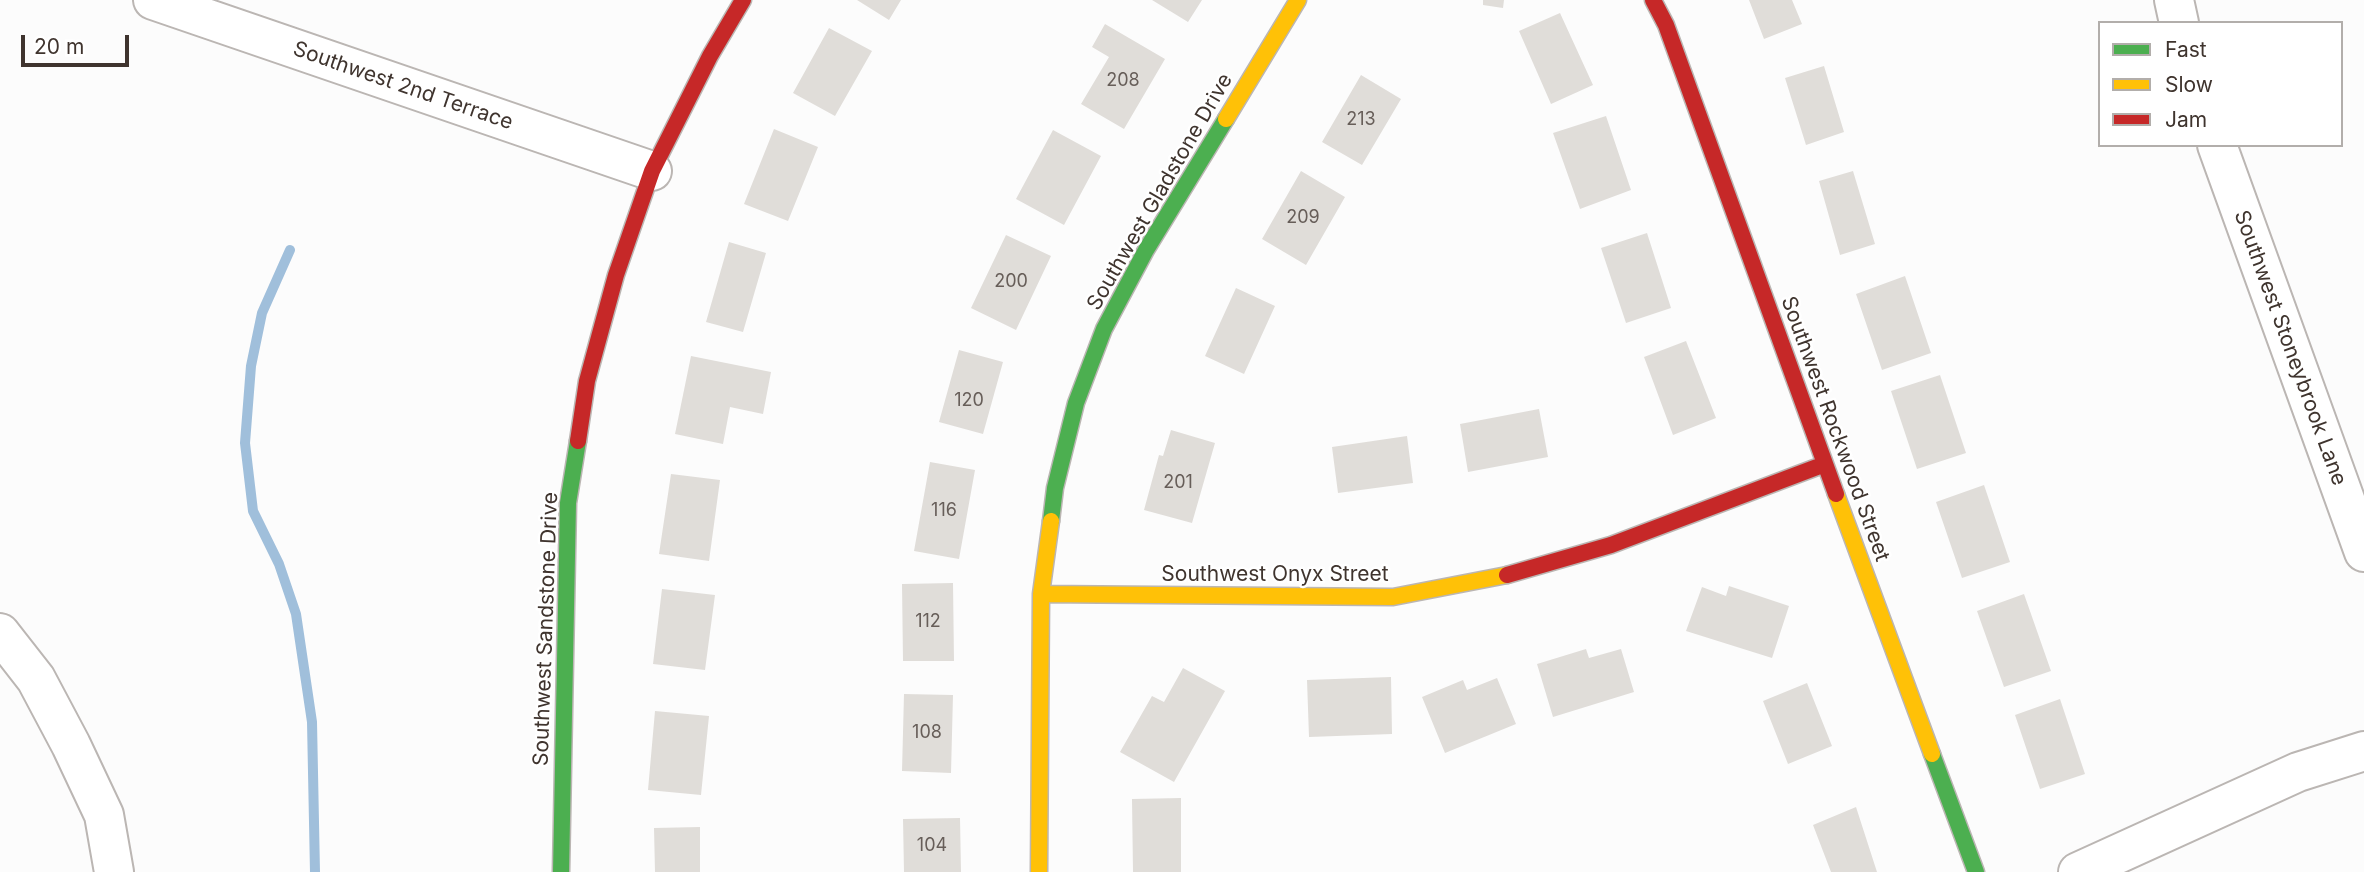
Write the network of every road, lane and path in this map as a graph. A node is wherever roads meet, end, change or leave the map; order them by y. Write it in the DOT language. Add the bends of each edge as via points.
graph roads {
  1 [pos="153,0"];
  2 [pos="743,0"];
  3 [pos="1298,0"];
  4 [pos="1653,0"];
  5 [pos="2174,0"];
  6 [pos="2179,21"];
  7 [pos="2218,147"];
  8 [pos="652,171"];
  9 [pos="1825,464"];
  10 [pos="2364,552"];
  11 [pos="1041,594"];
  12 [pos="0,633"];
  13 [pos="2364,751"];
  14 [pos="114,872"];
  15 [pos="561,872"];
  16 [pos="1039,872"];
  17 [pos="1976,872"];
  18 [pos="2078,872"];
  1 -- 8 [label="street, Southwest 2nd Terrace"];
  2 -- 8 [label="street, Southwest Sandstone Drive"];
  3 -- 11 [label="street, Southwest Gladstone Drive" via="1146,250 1104,329 1076,403 1055,488"];
  4 -- 9 [label="street, Southwest Rockwood Street"];
  5 -- 6 [label="street"];
  7 -- 10 [label="street, Southwest Stoneybrook Lane"];
  8 -- 15 [label="street, Southwest Sandstone Drive" via="616,275 587,381 568,503"];
  9 -- 11 [label="street, Southwest Onyx Street" via="1611,545 1511,574 1393,597"];
  9 -- 17 [label="street, Southwest Rockwood Street"];
  11 -- 16 [label="street, Southwest Gladstone Drive"];
  12 -- 14 [label="street" via="36,679 71,745 104,815"];
  13 -- 18 [label="street" via="2298,772"];
}
